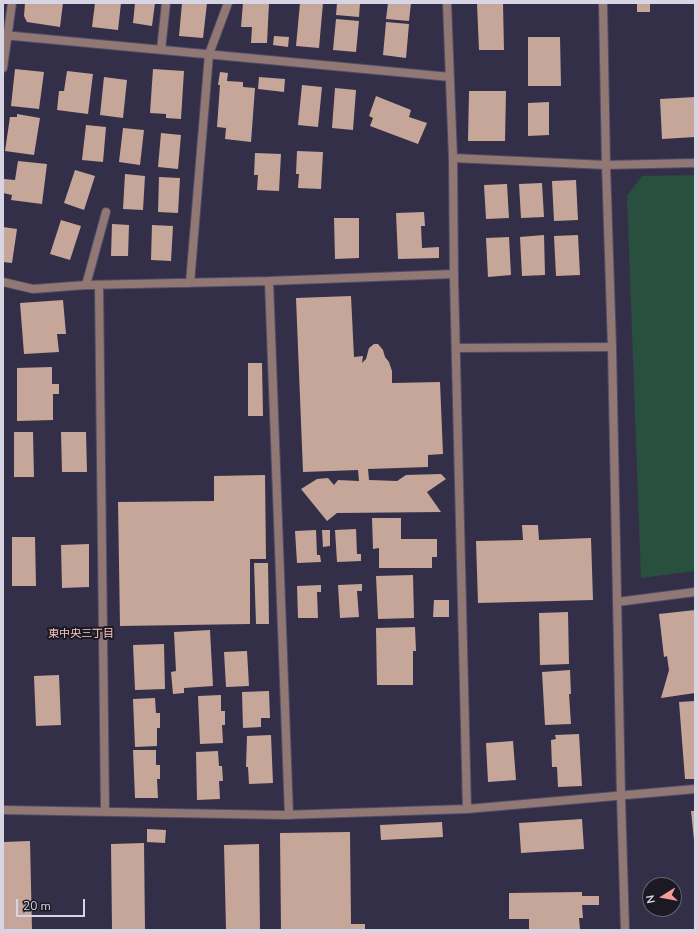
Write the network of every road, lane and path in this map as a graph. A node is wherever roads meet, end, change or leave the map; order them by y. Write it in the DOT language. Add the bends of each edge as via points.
graph roads {
  1 [pos="12,3"];
  2 [pos="166,3"];
  3 [pos="228,3"];
  4 [pos="447,3"];
  5 [pos="603,3"];
  6 [pos="5,35"];
  7 [pos="161,50"];
  8 [pos="209,54"];
  9 [pos="3,68"];
  10 [pos="450,76"];
  11 [pos="453,158"];
  12 [pos="695,163"];
  13 [pos="606,164"];
  14 [pos="106,212"];
  15 [pos="454,274"];
  16 [pos="269,281"];
  17 [pos="3,282"];
  18 [pos="190,283"];
  19 [pos="86,285"];
  20 [pos="99,285"];
  21 [pos="612,347"];
  22 [pos="456,348"];
  23 [pos="695,592"];
  24 [pos="617,602"];
  25 [pos="695,789"];
  26 [pos="621,797"];
  27 [pos="467,809"];
  28 [pos="3,810"];
  29 [pos="105,811"];
  30 [pos="289,815"];
  31 [pos="625,930"];
  1 -- 6 [label="street"];
  2 -- 7 [label="street"];
  3 -- 8 [label="street"];
  4 -- 10 [label="street"];
  5 -- 13 [label="street"];
  6 -- 7 [label="street"];
  6 -- 9 [label="street"];
  7 -- 8 [label="street"];
  8 -- 10 [label="street"];
  8 -- 18 [label="street"];
  10 -- 11 [label="street"];
  11 -- 13 [label="street"];
  11 -- 15 [label="street"];
  12 -- 13 [label="street"];
  13 -- 21 [label="street"];
  14 -- 19 [label="street"];
  15 -- 16 [label="street"];
  15 -- 22 [label="street"];
  16 -- 18 [label="street"];
  16 -- 30 [label="street"];
  17 -- 19 [label="street" via="33,289"];
  18 -- 20 [label="street"];
  19 -- 20 [label="street"];
  20 -- 29 [label="street"];
  21 -- 22 [label="street"];
  21 -- 24 [label="street"];
  22 -- 27 [label="street"];
  23 -- 24 [label="street"];
  24 -- 26 [label="street"];
  25 -- 26 [label="street"];
  26 -- 27 [label="street"];
  26 -- 31 [label="street"];
  27 -- 30 [label="street"];
  28 -- 29 [label="street"];
  29 -- 30 [label="street"];
}
